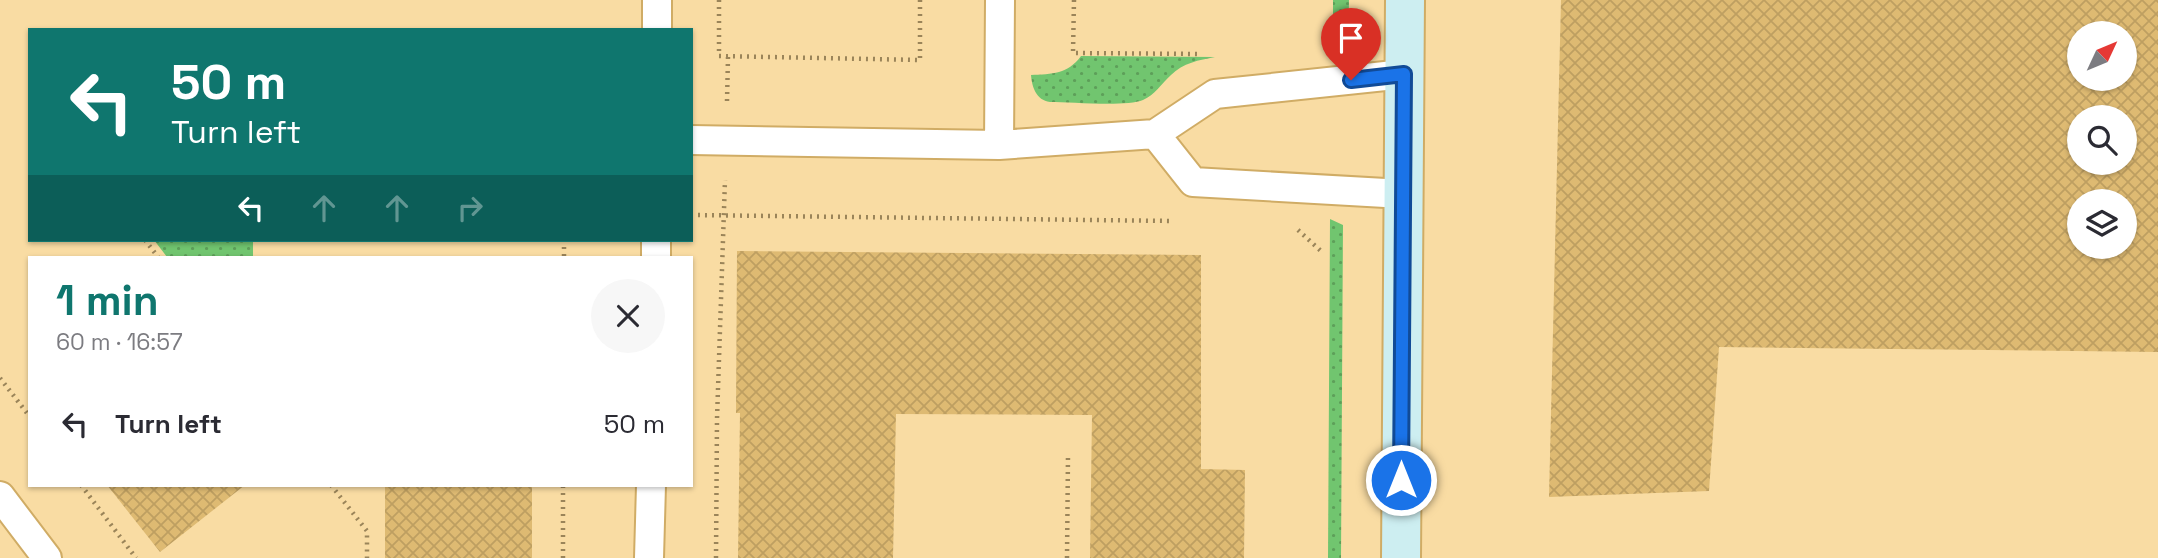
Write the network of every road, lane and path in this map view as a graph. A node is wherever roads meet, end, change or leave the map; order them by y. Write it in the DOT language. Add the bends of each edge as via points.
graph roads {
  1 [pos="657,0"];
  2 [pos="719,0"];
  3 [pos="920,0"];
  4 [pos="1000,0"];
  5 [pos="1074,0"];
  6 [pos="1405,0"];
  7 [pos="657,28"];
  8 [pos="1206,54"];
  9 [pos="729,57"];
  10 [pos="1404,74"];
  11 [pos="1155,134"];
  12 [pos="693,140"];
  13 [pos="726,140"];
  14 [pos="999,145"];
  15 [pos="1403,194"];
  16 [pos="693,215"];
  17 [pos="723,215"];
  18 [pos="1179,220"];
  19 [pos="1289,222"];
  20 [pos="147,242"];
  21 [pos="1322,252"];
  22 [pos="157,256"];
  23 [pos="0,378"];
  24 [pos="28,414"];
  25 [pos="1068,456"];
  26 [pos="83,487"];
  27 [pos="333,487"];
  28 [pos="563,487"];
  29 [pos="651,487"];
  30 [pos="0,496"];
  31 [pos="47,558"];
  32 [pos="136,558"];
  33 [pos="367,558"];
  34 [pos="563,558"];
  35 [pos="649,558"];
  36 [pos="716,558"];
  37 [pos="1067,558"];
  38 [pos="1401,558"];
  1 -- 7 [label="lane"];
  2 -- 9 [label="path" via="719,56"];
  3 -- 9 [label="path" via="920,60"];
  4 -- 14 [label="lane"];
  5 -- 8 [label="path" via="1073,53"];
  6 -- 10 [label="street"];
  9 -- 13 [label="path"];
  10 -- 11 [label="lane" via="1215,94"];
  10 -- 15 [label="street"];
  11 -- 14 [label="lane"];
  11 -- 15 [label="lane" via="1193,182"];
  12 -- 13 [label="lane"];
  13 -- 14 [label="lane"];
  13 -- 17 [label="path"];
  15 -- 38 [label="street"];
  16 -- 17 [label="path"];
  17 -- 18 [label="path"];
  17 -- 36 [label="path"];
  19 -- 21 [label="path"];
  20 -- 22 [label="path"];
  23 -- 24 [label="path"];
  25 -- 37 [label="path"];
  26 -- 32 [label="path"];
  27 -- 33 [label="path" via="367,531"];
  28 -- 34 [label="path"];
  29 -- 35 [label="lane"];
  30 -- 31 [label="lane"];
}
